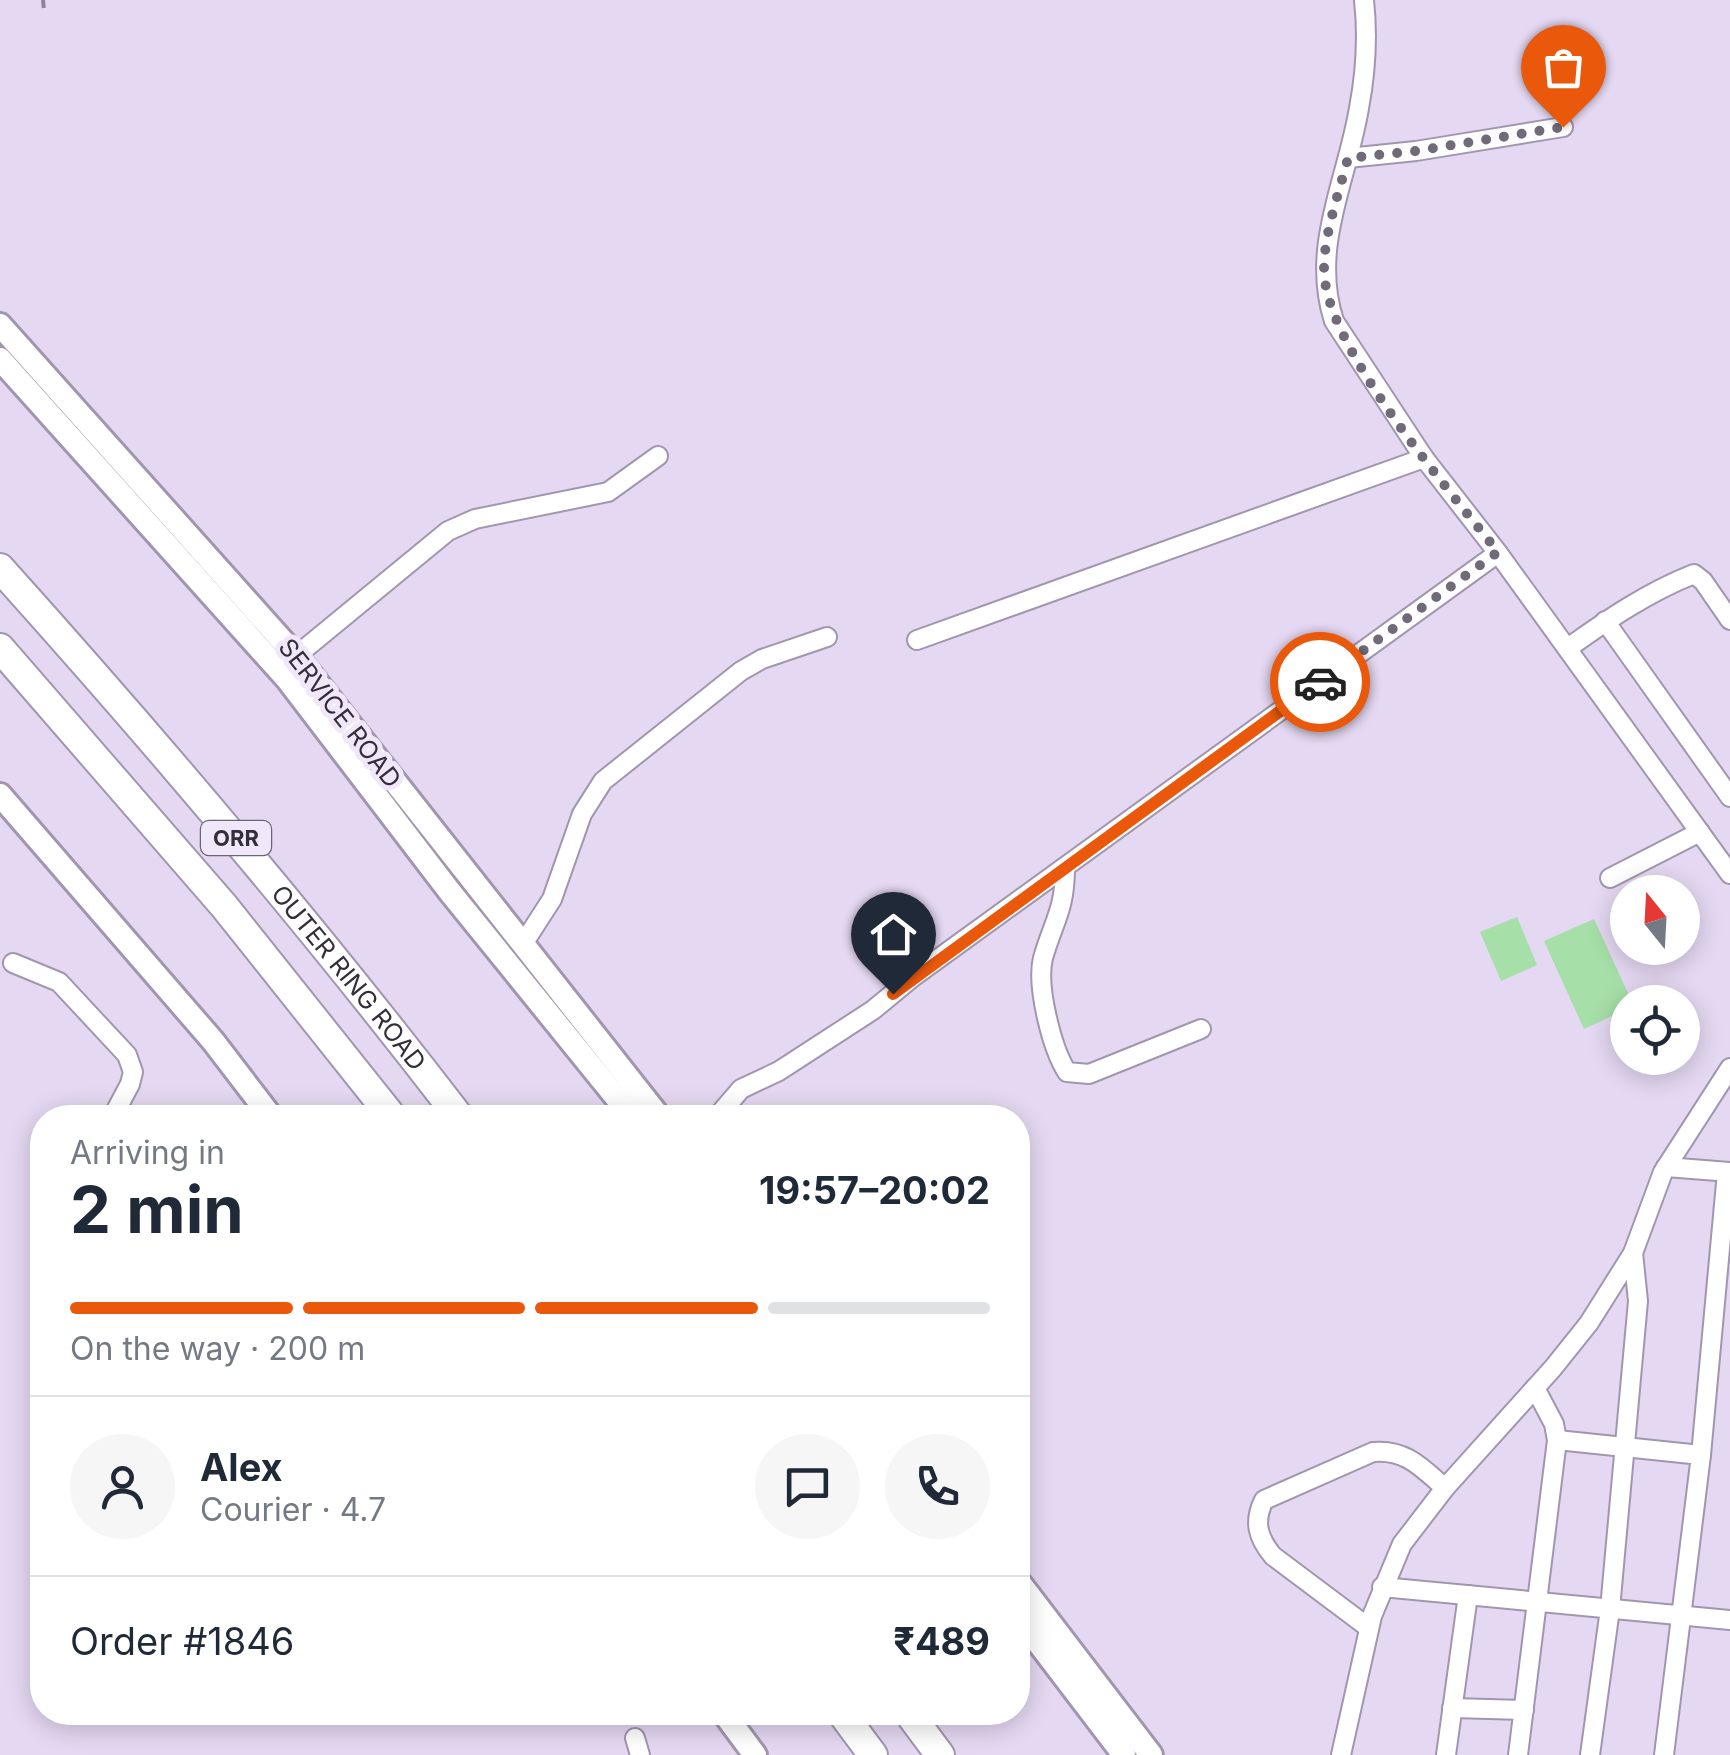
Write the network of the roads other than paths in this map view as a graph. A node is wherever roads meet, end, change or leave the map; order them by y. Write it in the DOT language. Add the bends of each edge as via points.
graph roads {
  1 [pos="1364,0"];
  2 [pos="1563,127"];
  3 [pos="1348,158"];
  4 [pos="0,325"];
  5 [pos="0,359"];
  6 [pos="658,456"];
  7 [pos="1424,458"];
  8 [pos="1498,552"];
  9 [pos="0,568"];
  10 [pos="1730,620"];
  11 [pos="1606,621"];
  12 [pos="827,636"];
  13 [pos="917,640"];
  14 [pos="0,648"];
  15 [pos="1568,648"];
  16 [pos="296,656"];
  17 [pos="0,795"];
  18 [pos="1730,796"];
  19 [pos="1700,832"];
  20 [pos="1065,867"];
  21 [pos="1730,874"];
  22 [pos="1616,875"];
  23 [pos="523,944"];
  24 [pos="13,964"];
  25 [pos="1200,1030"];
  26 [pos="1730,1068"];
  27 [pos="119,1105"];
  28 [pos="262,1105"];
  29 [pos="382,1105"];
  30 [pos="450,1105"];
  31 [pos="622,1105"];
  32 [pos="650,1105"];
  33 [pos="728,1105"];
  34 [pos="1666,1167"];
  35 [pos="1728,1172"];
  36 [pos="1633,1252"];
  37 [pos="1535,1388"];
  38 [pos="1557,1440"];
  39 [pos="1624,1447"];
  40 [pos="1701,1455"];
  41 [pos="1446,1488"];
  42 [pos="1382,1588"];
  43 [pos="1468,1595"];
  44 [pos="1030,1597"];
  45 [pos="1537,1602"];
  46 [pos="1610,1608"];
  47 [pos="1682,1616"];
  48 [pos="1730,1620"];
  49 [pos="1369,1628"];
  50 [pos="1030,1632"];
  51 [pos="1452,1708"];
  52 [pos="1524,1710"];
  53 [pos="732,1725"];
  54 [pos="851,1725"];
  55 [pos="918,1725"];
  56 [pos="755,1755"];
  57 [pos="873,1755"];
  58 [pos="940,1755"];
  59 [pos="1124,1755"];
  60 [pos="1151,1755"];
  61 [pos="1342,1755"];
  62 [pos="1446,1755"];
  63 [pos="1518,1755"];
  64 [pos="1590,1755"];
  65 [pos="1664,1755"];
  1 -- 3 [label="street" via="1367,56"];
  2 -- 3 [label="street"];
  3 -- 7 [label="street" via="1324,267 1326,297 1346,342"];
  4 -- 16 [label="main road, SERVICE ROAD"];
  5 -- 31 [label="main road" via="288,680"];
  6 -- 16 [label="street" via="608,492 448,530"];
  7 -- 8 [label="street"];
  7 -- 13 [label="street"];
  8 -- 15 [label="street"];
  8 -- 20 [label="street"];
  9 -- 30 [label="highway, OUTER RING ROAD / ORR" via="234,835"];
  10 -- 11 [label="street" via="1694,574"];
  11 -- 15 [label="street"];
  11 -- 18 [label="street"];
  12 -- 23 [label="street" via="740,671 602,781 582,814 552,899"];
  14 -- 29 [label="highway, OUTER RING ROAD / ORR" via="198,875"];
  15 -- 19 [label="street"];
  16 -- 23 [label="main road, SERVICE ROAD"];
  17 -- 28 [label="main road"];
  19 -- 21 [label="street"];
  19 -- 22 [label="street"];
  20 -- 25 [label="street" via="1062,909 1041,980 1067,1072 1089,1074"];
  20 -- 33 [label="street" via="872,1010 742,1089"];
  23 -- 32 [label="main road, SERVICE ROAD"];
  24 -- 27 [label="street" via="59,982 127,1056 132,1072"];
  26 -- 34 [label="street"];
  34 -- 35 [label="street"];
  34 -- 36 [label="street"];
  35 -- 40 [label="street"];
  36 -- 37 [label="street" via="1588,1324"];
  36 -- 39 [label="street" via="1638,1301"];
  37 -- 38 [label="street"];
  37 -- 41 [label="street"];
  38 -- 39 [label="street"];
  38 -- 45 [label="street"];
  39 -- 40 [label="street"];
  39 -- 46 [label="street"];
  40 -- 47 [label="street"];
  41 -- 42 [label="street" via="1402,1544"];
  41 -- 49 [label="street" via="1411,1458 1373,1452 1264,1500 1258,1513 1262,1543"];
  42 -- 43 [label="street"];
  42 -- 49 [label="street"];
  43 -- 45 [label="street"];
  43 -- 51 [label="street"];
  44 -- 60 [label="main road"];
  45 -- 46 [label="street"];
  45 -- 52 [label="street"];
  46 -- 47 [label="street"];
  46 -- 64 [label="street"];
  47 -- 48 [label="street"];
  47 -- 65 [label="street"];
  49 -- 61 [label="street"];
  50 -- 59 [label="main road"];
  51 -- 52 [label="street"];
  51 -- 62 [label="street"];
  52 -- 63 [label="street"];
  53 -- 56 [label="main road"];
  54 -- 57 [label="highway"];
  55 -- 58 [label="highway"];
}
